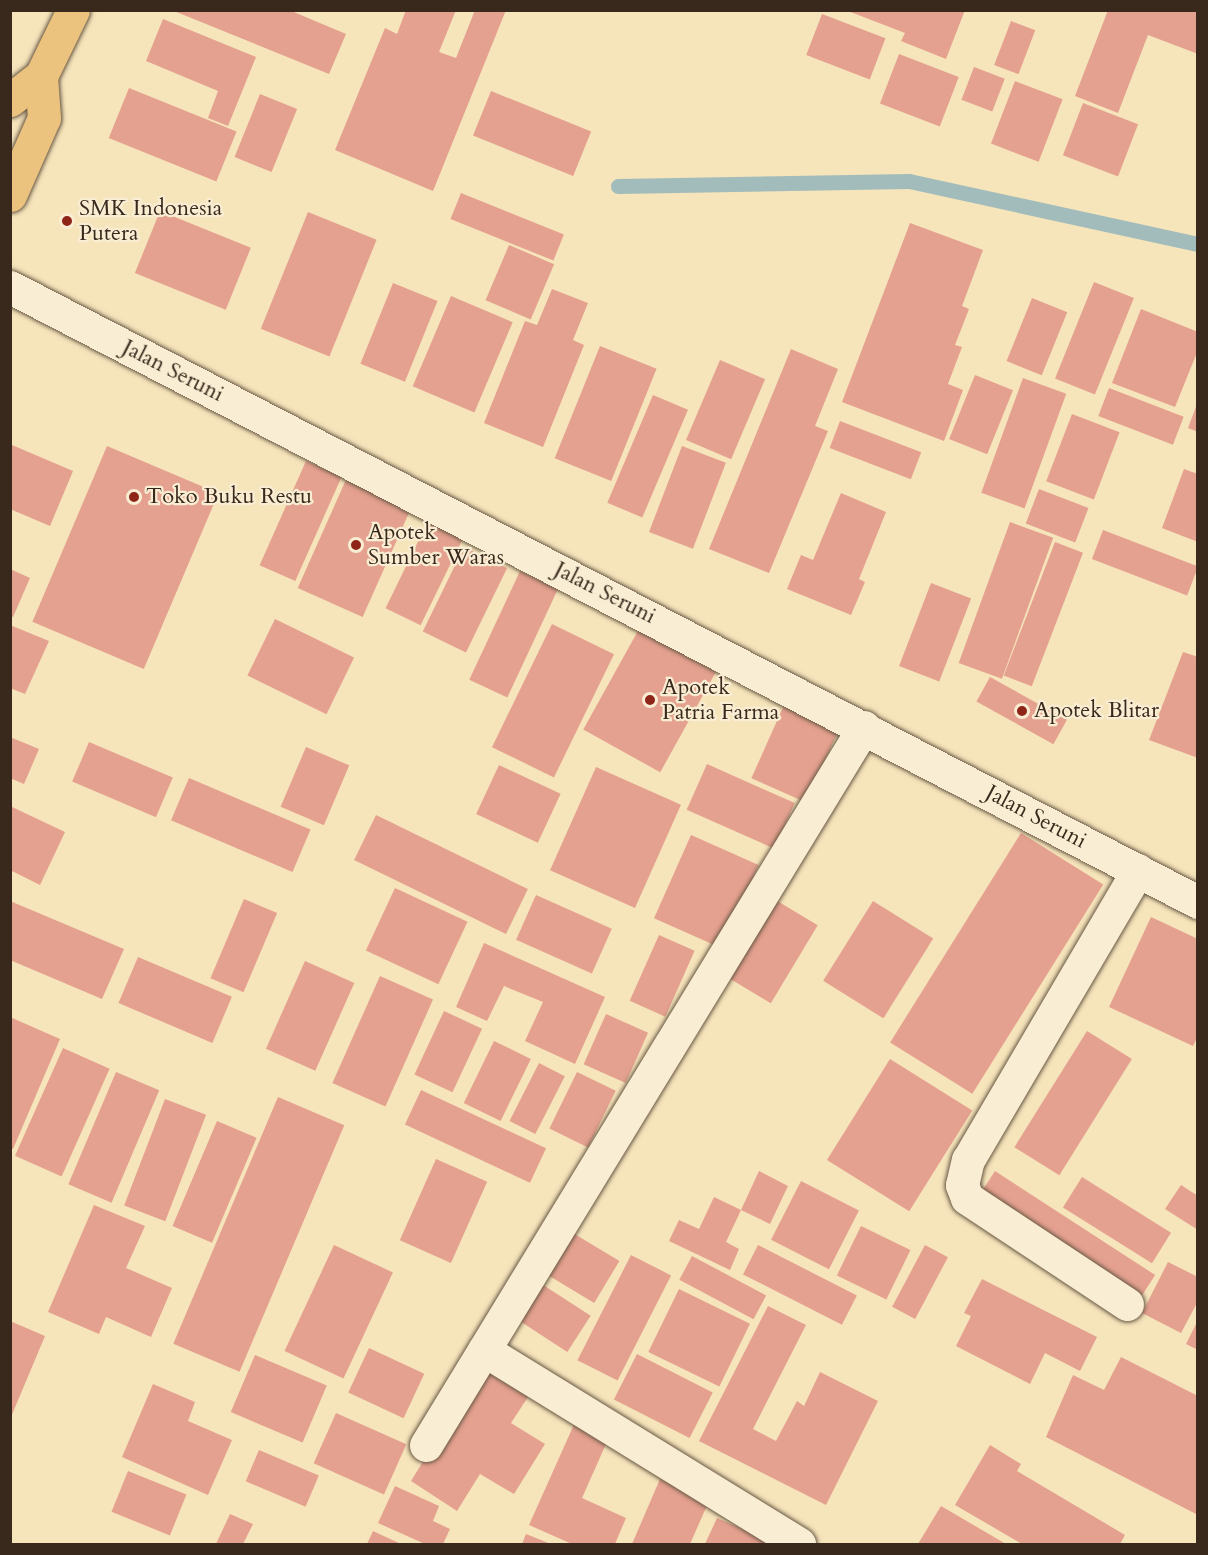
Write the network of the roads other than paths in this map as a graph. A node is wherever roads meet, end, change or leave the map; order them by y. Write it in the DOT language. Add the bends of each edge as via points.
graph roads {
  1 [pos="73,10"];
  2 [pos="41,76"];
  3 [pos="10,100"];
  4 [pos="10,195"];
  5 [pos="10,287"];
  6 [pos="864,727"];
  7 [pos="1137,870"];
  8 [pos="1197,902"];
  9 [pos="1127,1305"];
  10 [pos="484,1350"];
  11 [pos="426,1445"];
  12 [pos="798,1545"];
  1 -- 2 [label="main road"];
  2 -- 3 [label="main road"];
  2 -- 4 [label="main road" via="44,118"];
  5 -- 6 [label="street, Jalan Seruni"];
  6 -- 7 [label="street, Jalan Seruni"];
  6 -- 10 [label="street"];
  7 -- 8 [label="street, Jalan Seruni"];
  7 -- 9 [label="street" via="968,1160 962,1185 967,1198"];
  10 -- 11 [label="street"];
  10 -- 12 [label="street"];
}
